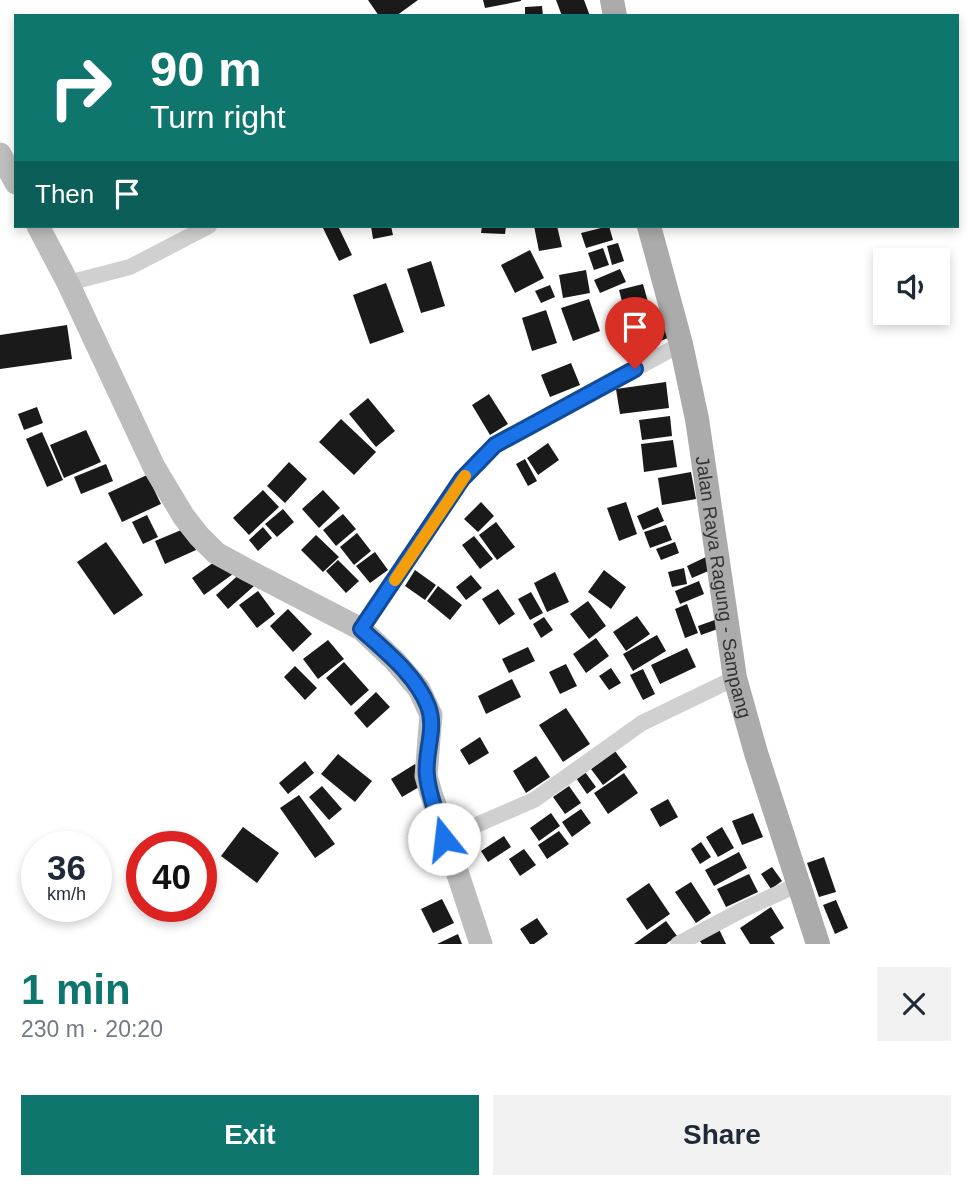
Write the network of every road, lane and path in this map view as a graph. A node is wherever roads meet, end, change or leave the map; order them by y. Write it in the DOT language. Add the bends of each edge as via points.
graph roads {
  1 [pos="0,153"];
  2 [pos="14,179"];
  3 [pos="39,228"];
  4 [pos="205,228"];
  5 [pos="650,228"];
  6 [pos="68,283"];
  7 [pos="681,344"];
  8 [pos="361,629"];
  9 [pos="735,678"];
  10 [pos="444,839"];
  11 [pos="799,884"];
  12 [pos="481,944"];
  13 [pos="678,944"];
  14 [pos="818,944"];
  1 -- 2 [label="street"];
  3 -- 6 [label="street"];
  4 -- 6 [label="street" via="130,267"];
  5 -- 7 [label="main road, Jalan Raya Ragung - Sampang"];
  6 -- 8 [label="street" via="154,467 199,536 249,571"];
  7 -- 8 [label="street" via="495,445 462,479"];
  7 -- 9 [label="main road, Jalan Raya Ragung - Sampang" via="699,431"];
  8 -- 10 [label="street" via="395,661 428,705 432,727 426,776"];
  9 -- 10 [label="street" via="642,723 534,800"];
  9 -- 11 [label="main road, Jalan Raya Ragung - Sampang"];
  10 -- 12 [label="street"];
  11 -- 13 [label="street"];
  11 -- 14 [label="main road, Jalan Raya Ragung - Sampang"];
}
